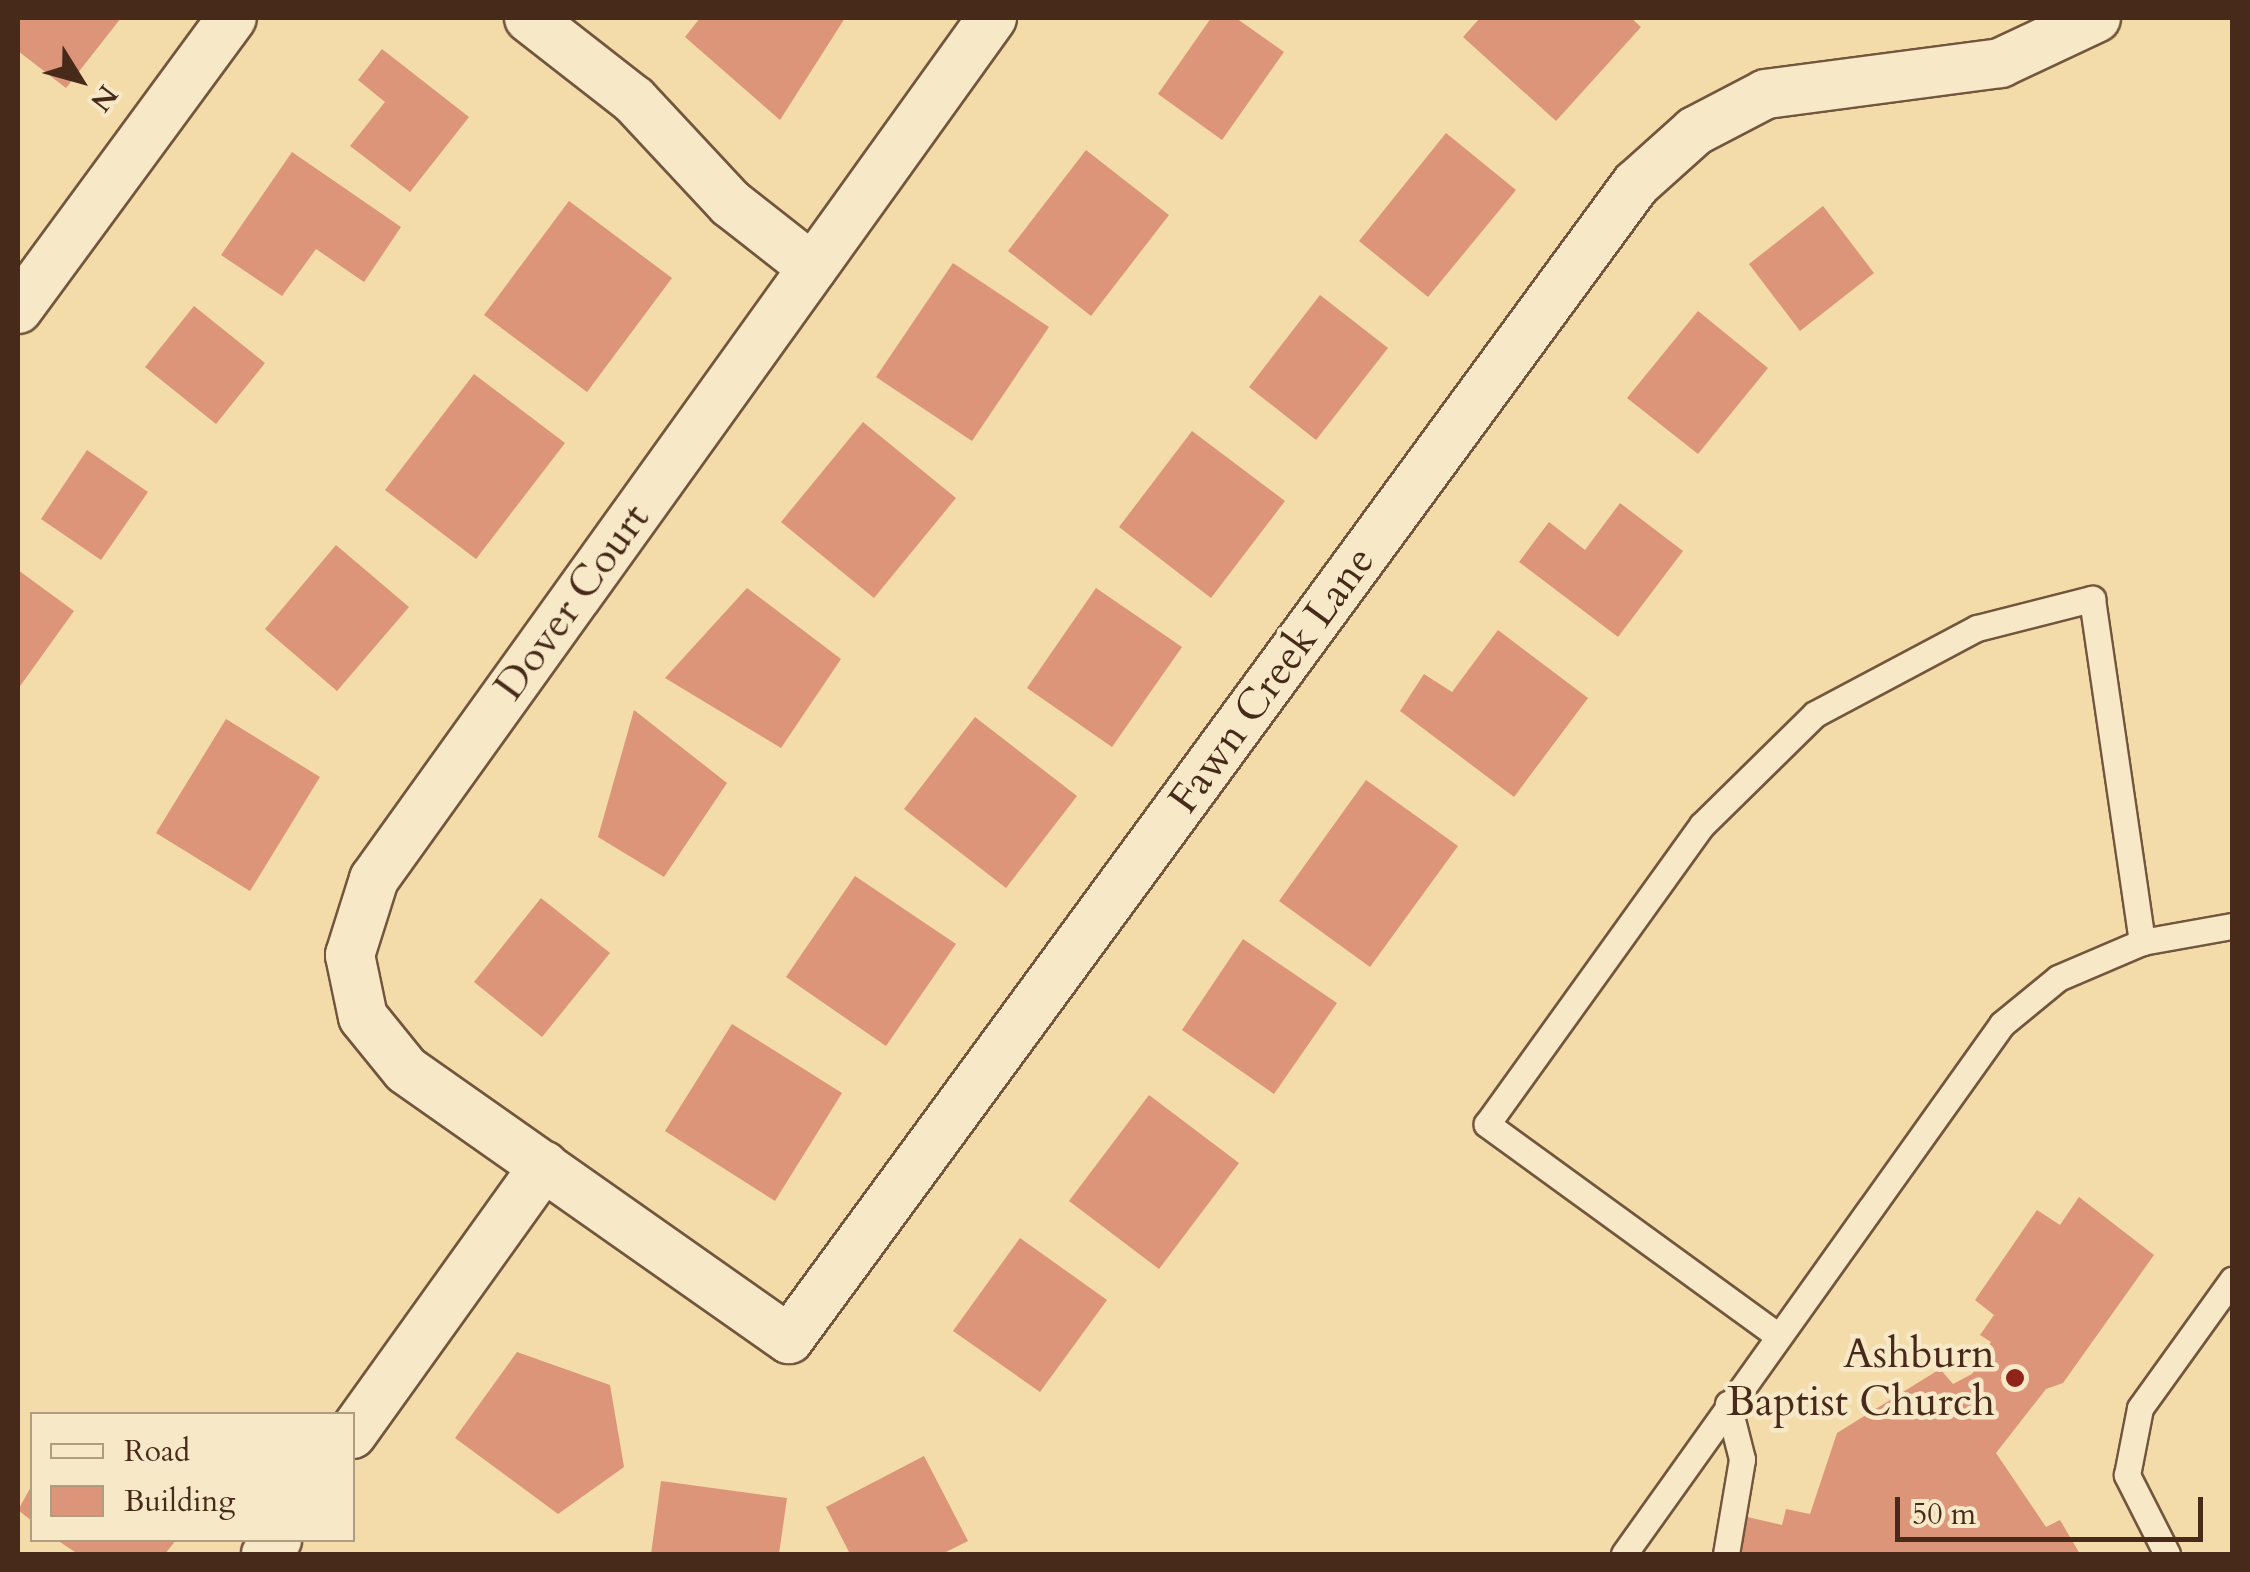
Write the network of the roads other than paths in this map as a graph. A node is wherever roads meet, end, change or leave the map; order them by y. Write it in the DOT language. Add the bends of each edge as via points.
graph roads {
  1 [pos="232,18"];
  2 [pos="529,18"];
  3 [pos="992,18"];
  4 [pos="2096,18"];
  5 [pos="812,268"];
  6 [pos="18,310"];
  7 [pos="2232,926"];
  8 [pos="2142,942"];
  9 [pos="544,1166"];
  10 [pos="2232,1280"];
  11 [pos="1777,1335"];
  12 [pos="1728,1404"];
  13 [pos="355,1430"];
  14 [pos="1624,1554"];
  15 [pos="1726,1554"];
  16 [pos="2167,1554"];
  1 -- 6 [label="street"];
  2 -- 5 [label="street" via="634,100 730,202"];
  3 -- 5 [label="street, Dover Court"];
  4 -- 9 [label="street, Fawn Creek Lane" via="2000,63 1766,94 1695,130 1636,184 789,1340"];
  5 -- 9 [label="street, Dover Court" via="374,879 350,955 363,1017 406,1070"];
  7 -- 8 [label="lane"];
  8 -- 11 [label="lane" via="2058,978 2002,1024"];
  8 -- 11 [label="lane" via="2092,599 1977,628 1815,714 1702,825 1487,1124"];
  9 -- 13 [label="street"];
  10 -- 16 [label="lane" via="2140,1408 2128,1475"];
  11 -- 12 [label="lane"];
  12 -- 14 [label="lane"];
  12 -- 15 [label="lane" via="1742,1459"];
}
